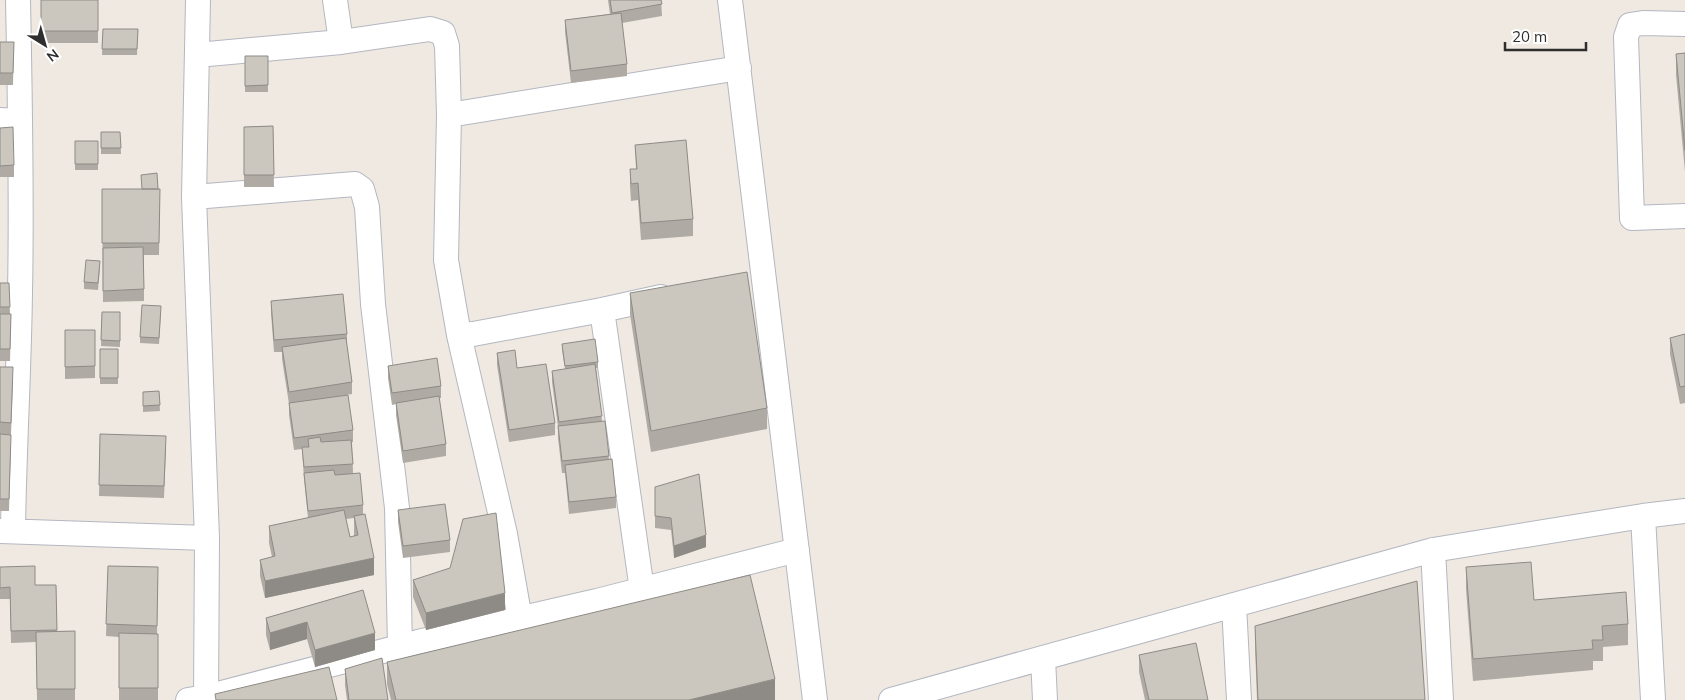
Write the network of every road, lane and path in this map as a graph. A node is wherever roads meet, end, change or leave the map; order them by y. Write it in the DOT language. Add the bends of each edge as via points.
graph roads {
  1 [pos="18,0"];
  2 [pos="198,0"];
  3 [pos="335,0"];
  4 [pos="730,0"];
  5 [pos="1685,24"];
  6 [pos="341,42"];
  7 [pos="197,54"];
  8 [pos="739,68"];
  9 [pos="449,114"];
  10 [pos="10,120"];
  11 [pos="194,197"];
  12 [pos="1685,216"];
  13 [pos="10,292"];
  14 [pos="686,293"];
  15 [pos="602,310"];
  16 [pos="458,335"];
  17 [pos="9,374"];
  18 [pos="1685,512"];
  19 [pos="1643,516"];
  20 [pos="6,531"];
  21 [pos="206,538"];
  22 [pos="797,550"];
  23 [pos="1433,550"];
  24 [pos="642,590"];
  25 [pos="1234,605"];
  26 [pos="520,619"];
  27 [pos="400,647"];
  28 [pos="1043,658"];
  29 [pos="200,699"];
  30 [pos="815,700"];
  31 [pos="891,700"];
  32 [pos="1045,700"];
  33 [pos="1239,700"];
  34 [pos="1441,700"];
  35 [pos="1653,700"];
  1 -- 10 [label="street"];
  2 -- 7 [label="street"];
  3 -- 6 [label="street"];
  4 -- 8 [label="street"];
  5 -- 12 [label="street" via="1643,23 1630,26 1626,37 1632,218"];
  6 -- 7 [label="street"];
  6 -- 9 [label="street" via="430,30 443,33 447,46"];
  7 -- 11 [label="street"];
  8 -- 9 [label="street"];
  8 -- 22 [label="street" via="755,281"];
  9 -- 16 [label="street" via="446,260"];
  10 -- 13 [label="street"];
  11 -- 21 [label="street"];
  11 -- 27 [label="street" via="355,184 362,189 367,207 373,304 397,508"];
  13 -- 17 [label="street"];
  14 -- 15 [label="street"];
  15 -- 16 [label="street"];
  15 -- 24 [label="street"];
  16 -- 26 [label="street" via="505,534"];
  17 -- 20 [label="street" via="13,461"];
  18 -- 19 [label="street"];
  19 -- 23 [label="street"];
  19 -- 35 [label="street"];
  20 -- 21 [label="street"];
  21 -- 29 [label="street"];
  22 -- 24 [label="street"];
  22 -- 30 [label="street"];
  23 -- 25 [label="street"];
  23 -- 34 [label="street"];
  24 -- 26 [label="street"];
  25 -- 28 [label="street"];
  25 -- 33 [label="street"];
  26 -- 27 [label="street"];
  27 -- 29 [label="street"];
  28 -- 31 [label="street"];
  28 -- 32 [label="street"];
}
